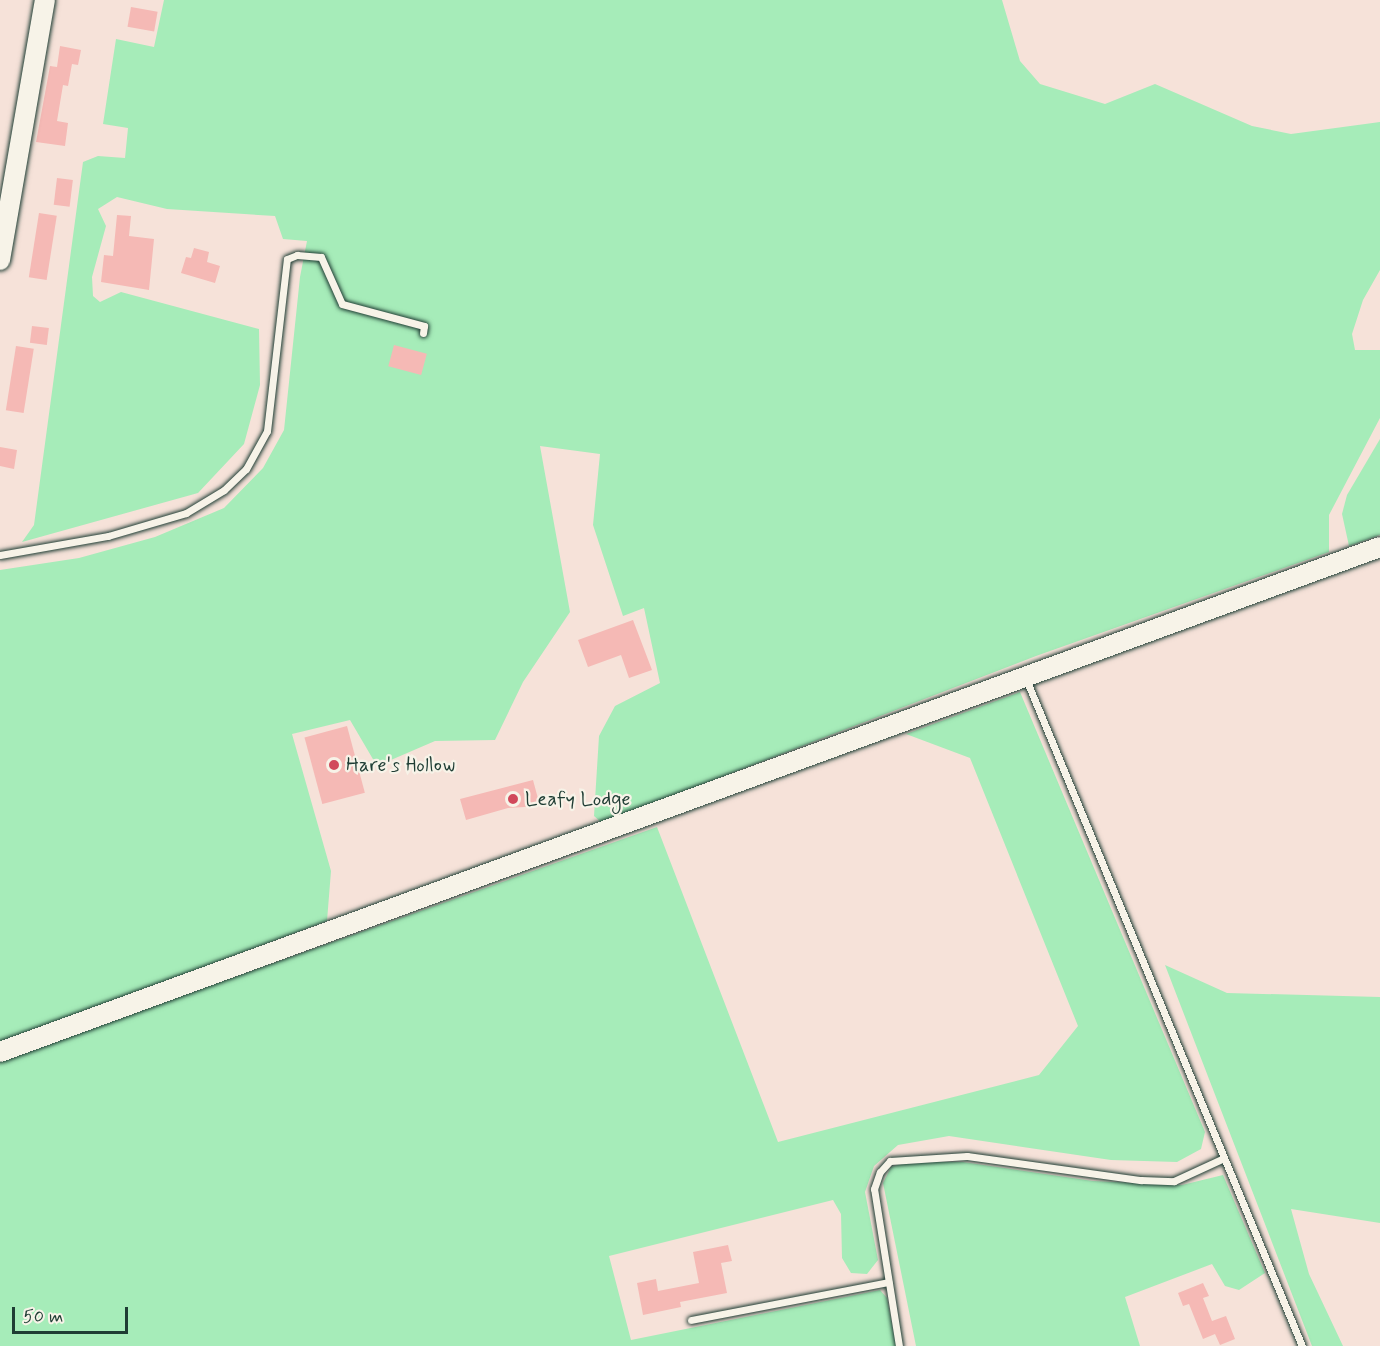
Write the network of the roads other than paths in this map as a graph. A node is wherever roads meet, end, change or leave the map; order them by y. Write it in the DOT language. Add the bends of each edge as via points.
graph roads {
  1 [pos="45,0"];
  2 [pos="0,260"];
  3 [pos="423,333"];
  4 [pos="1380,547"];
  5 [pos="0,555"];
  6 [pos="1025,676"];
  7 [pos="0,1052"];
  8 [pos="1224,1158"];
  9 [pos="888,1282"];
  10 [pos="691,1320"];
  11 [pos="899,1346"];
  12 [pos="1302,1346"];
  1 -- 2 [label="street"];
  3 -- 5 [label="lane" via="424,326 342,304 321,257 297,255 287,260 267,431 246,470 224,490 186,513 108,536"];
  4 -- 6 [label="street"];
  6 -- 7 [label="street"];
  6 -- 8 [label="lane"];
  8 -- 9 [label="lane" via="1174,1181 1140,1180 967,1156 891,1161 880,1172 874,1189"];
  8 -- 12 [label="lane"];
  9 -- 10 [label="lane"];
  9 -- 11 [label="lane"];
}
